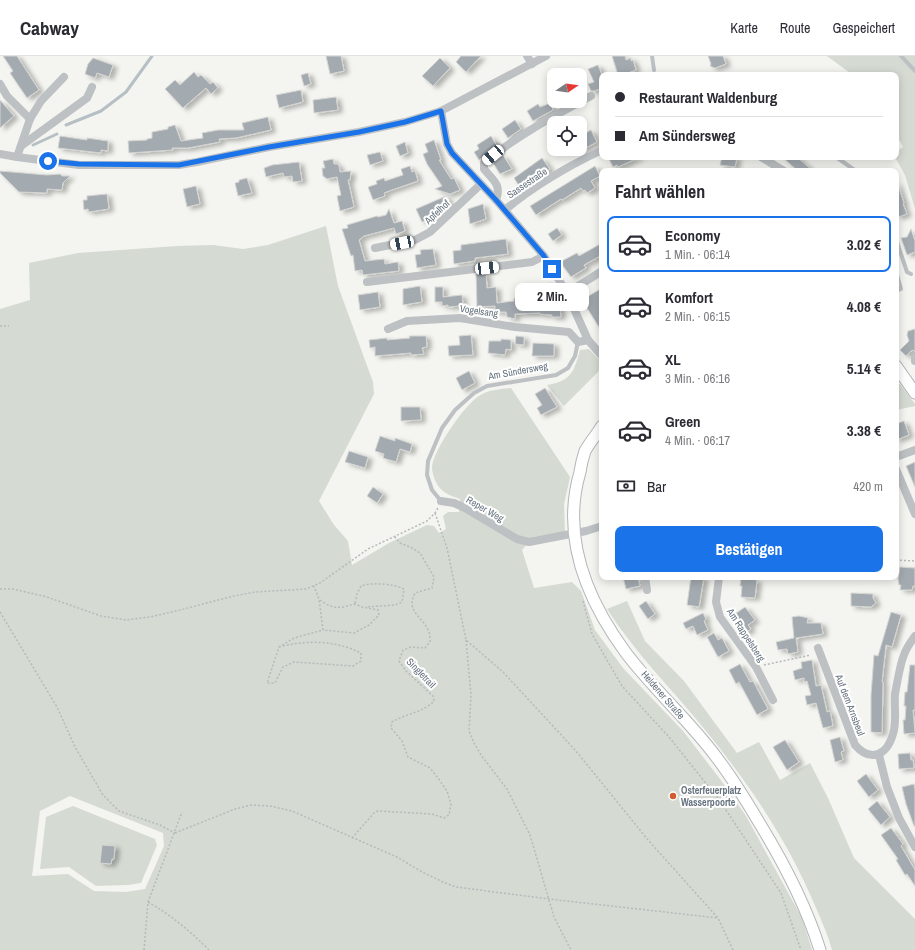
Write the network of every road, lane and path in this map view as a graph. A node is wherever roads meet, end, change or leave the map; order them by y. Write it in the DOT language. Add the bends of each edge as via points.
graph roads {
  1 [pos="527,56"];
  2 [pos="546,56"];
  3 [pos="652,56"];
  4 [pos="901,56"];
  5 [pos="532,64"];
  6 [pos="654,70"];
  7 [pos="915,71"];
  8 [pos="64,77"];
  9 [pos="0,84"];
  10 [pos="92,87"];
  11 [pos="591,96"];
  12 [pos="441,111"];
  13 [pos="30,119"];
  14 [pos="21,146"];
  15 [pos="599,152"];
  16 [pos="0,154"];
  17 [pos="17,157"];
  18 [pos="766,160"];
  19 [pos="840,160"];
  20 [pos="779,168"];
  21 [pos="852,168"];
  22 [pos="481,184"];
  23 [pos="496,200"];
  24 [pos="505,210"];
  25 [pos="899,247"];
  26 [pos="375,248"];
  27 [pos="544,256"];
  28 [pos="599,273"];
  29 [pos="911,274"];
  30 [pos="366,282"];
  31 [pos="567,293"];
  32 [pos="0,326"];
  33 [pos="9,326"];
  34 [pos="388,329"];
  35 [pos="588,340"];
  36 [pos="578,342"];
  37 [pos="599,353"];
  38 [pos="915,357"];
  39 [pos="915,361"];
  40 [pos="899,370"];
  41 [pos="915,393"];
  42 [pos="599,431"];
  43 [pos="915,450"];
  44 [pos="899,456"];
  45 [pos="899,476"];
  46 [pos="441,501"];
  47 [pos="435,513"];
  48 [pos="915,514"];
  49 [pos="599,527"];
  50 [pos="573,534"];
  51 [pos="394,536"];
  52 [pos="899,560"];
  53 [pos="915,561"];
  54 [pos="645,580"];
  55 [pos="719,580"];
  56 [pos="314,586"];
  57 [pos="0,589"];
  58 [pos="647,590"];
  59 [pos="581,596"];
  60 [pos="319,599"];
  61 [pos="355,604"];
  62 [pos="362,607"];
  63 [pos="0,612"];
  64 [pos="323,630"];
  65 [pos="915,636"];
  66 [pos="466,640"];
  67 [pos="279,647"];
  68 [pos="818,650"];
  69 [pos="756,667"];
  70 [pos="773,700"];
  71 [pos="878,755"];
  72 [pos="182,812"];
  73 [pos="175,833"];
  74 [pos="352,838"];
  75 [pos="915,847"];
  76 [pos="549,899"];
  77 [pos="148,902"];
  78 [pos="718,918"];
  79 [pos="144,950"];
  80 [pos="209,950"];
  81 [pos="571,950"];
  82 [pos="733,950"];
  83 [pos="801,950"];
  84 [pos="820,950"];
  1 -- 5 [label="street"];
  2 -- 5 [label="street"];
  3 -- 6 [label="lane"];
  4 -- 7 [label="lane"];
  5 -- 12 [label="street"];
  8 -- 13 [label="street" via="41,101"];
  9 -- 13 [label="street" via="7,96"];
  10 -- 14 [label="street" via="87,98"];
  11 -- 23 [label="street" via="545,121 484,163 484,169 498,185 500,192"];
  12 -- 17 [label="street" via="359,132 179,165 79,164"];
  12 -- 22 [label="street" via="447,144 452,153"];
  13 -- 14 [label="street"];
  14 -- 17 [label="street"];
  15 -- 24 [label="street, Sassestraße" via="526,193"];
  16 -- 17 [label="street"];
  18 -- 20 [label="street"];
  19 -- 21 [label="lane"];
  22 -- 23 [label="street"];
  22 -- 26 [label="street, Apfelhof" via="430,232 415,240"];
  23 -- 24 [label="street"];
  24 -- 27 [label="street"];
  25 -- 29 [label="lane" via="907,272"];
  27 -- 30 [label="street" via="532,262"];
  27 -- 31 [label="street"];
  28 -- 31 [label="street"];
  31 -- 35 [label="street"];
  32 -- 33 [label="path"];
  34 -- 36 [label="street, Vogelsang" via="407,321 460,318 569,332"];
  35 -- 36 [label="street"];
  35 -- 37 [label="street"];
  36 -- 46 [label="lane, Am Sündersweg" via="575,356 568,368 556,375 487,386 474,393 456,410 442,428 428,461 428,480"];
  38 -- 39 [label="street"];
  40 -- 41 [label="main road"];
  42 -- 50 [label="main road, Heldener Straße" via="586,451 576,485"];
  43 -- 44 [label="street"];
  45 -- 48 [label="street"];
  46 -- 47 [label="path"];
  46 -- 50 [label="street, Reper Weg" via="465,508 517,539 529,542"];
  47 -- 51 [label="path" via="427,521"];
  47 -- 66 [label="path" via="447,548"];
  49 -- 50 [label="street"];
  50 -- 84 [label="main road, Heldener Straße" via="577,555 589,588 606,623 627,654 717,758 748,804 789,873 804,904"];
  51 -- 56 [label="path" via="368,549"];
  51 -- 74 [label="path, Singletrail" via="400,543 420,553 434,577 432,588 415,593 411,600 412,607 429,631 430,642 425,648 411,646 403,650 399,661 433,696 434,701 430,706 399,717 392,722 391,728 402,740 408,757 430,768 438,778 447,791 451,804 449,815 444,818 432,814 378,811"];
  52 -- 53 [label="path"];
  54 -- 58 [label="street"];
  55 -- 69 [label="street, Am Rappelsberg" via="716,602 720,617"];
  56 -- 57 [label="path" via="306,589 255,592 150,617 126,620 101,616 47,597 14,589"];
  56 -- 60 [label="path"];
  59 -- 83 [label="path" via="592,634 622,686 669,737 720,801 781,893"];
  60 -- 61 [label="path" via="328,606 342,608"];
  60 -- 64 [label="path"];
  61 -- 62 [label="path"];
  61 -- 62 [label="path" via="361,586 366,584 397,586 404,589 402,602 395,605"];
  62 -- 64 [label="path" via="378,610 379,615 354,634"];
  63 -- 73 [label="path" via="57,707 75,747 103,795 119,811"];
  64 -- 67 [label="path" via="294,638"];
  65 -- 71 [label="street" via="904,655 895,694 894,733 887,748"];
  66 -- 76 [label="path" via="471,695 470,730 474,743 480,755 507,789 530,835"];
  66 -- 78 [label="path" via="503,672 576,751 648,840"];
  67 -- 67 [label="path" via="267,684 275,683 283,667 294,662 353,666 361,661 361,653 326,642"];
  68 -- 69 [label="path"];
  68 -- 71 [label="street, Auf dem Arnsbeul" via="855,745 862,752"];
  69 -- 70 [label="street, Am Rappelsberg"];
  71 -- 75 [label="street" via="899,818"];
  72 -- 73 [label="path"];
  73 -- 74 [label="path" via="251,805 292,811"];
  73 -- 77 [label="path"];
  74 -- 76 [label="path" via="397,857 443,882"];
  76 -- 78 [label="path"];
  76 -- 81 [label="path" via="554,917"];
  77 -- 79 [label="path"];
  77 -- 80 [label="path" via="167,913"];
  78 -- 82 [label="path"];
}
